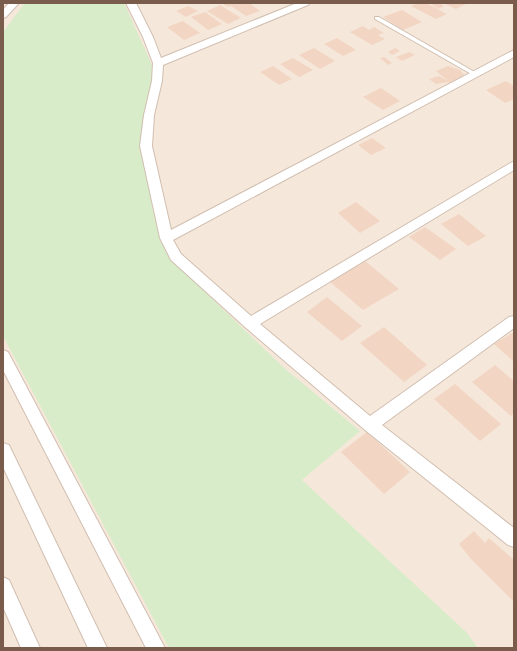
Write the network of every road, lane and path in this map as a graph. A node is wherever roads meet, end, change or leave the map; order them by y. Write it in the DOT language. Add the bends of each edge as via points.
graph roads {
  1 [pos="131,3"];
  2 [pos="305,3"];
  3 [pos="10,4"];
  4 [pos="3,15"];
  5 [pos="378,18"];
  6 [pos="514,53"];
  7 [pos="158,63"];
  8 [pos="475,74"];
  9 [pos="514,165"];
  10 [pos="166,238"];
  11 [pos="514,321"];
  12 [pos="250,323"];
  13 [pos="3,356"];
  14 [pos="370,425"];
  15 [pos="3,450"];
  16 [pos="514,539"];
  17 [pos="3,586"];
  18 [pos="31,648"];
  19 [pos="98,648"];
  20 [pos="156,648"];
  1 -- 7 [label="street"];
  2 -- 7 [label="street"];
  3 -- 4 [label="street"];
  5 -- 8 [label="lane"];
  6 -- 8 [label="street"];
  7 -- 10 [label="street" via="146,146"];
  8 -- 10 [label="street"];
  9 -- 12 [label="street"];
  10 -- 12 [label="street" via="176,258"];
  11 -- 14 [label="street"];
  12 -- 14 [label="street"];
  13 -- 20 [label="street"];
  14 -- 16 [label="street"];
  15 -- 19 [label="street"];
  17 -- 18 [label="street"];
}
